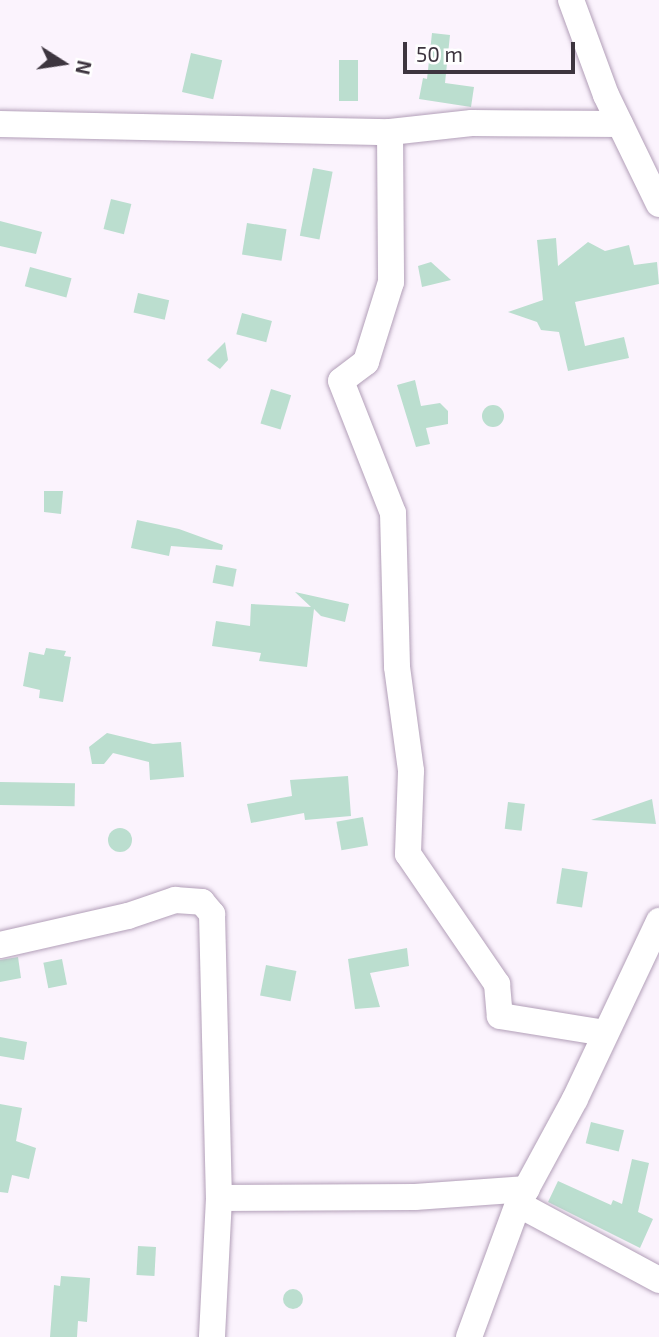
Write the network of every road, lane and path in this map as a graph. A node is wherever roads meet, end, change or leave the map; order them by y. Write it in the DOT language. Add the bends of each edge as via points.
graph roads {
  1 [pos="571,0"];
  2 [pos="0,124"];
  3 [pos="620,124"];
  4 [pos="390,132"];
  5 [pos="659,204"];
  6 [pos="659,921"];
  7 [pos="0,946"];
  8 [pos="605,1033"];
  9 [pos="522,1197"];
  10 [pos="219,1198"];
  11 [pos="659,1280"];
  12 [pos="212,1337"];
  13 [pos="470,1337"];
  1 -- 3 [label="street"];
  2 -- 4 [label="street"];
  3 -- 4 [label="street" via="472,123"];
  3 -- 5 [label="street"];
  4 -- 8 [label="street" via="391,282 366,362 341,381 393,513 397,667 411,771 408,854 497,984 500,1016"];
  6 -- 8 [label="street"];
  7 -- 10 [label="street" via="175,900 202,902 208,907 215,936"];
  8 -- 9 [label="street"];
  9 -- 10 [label="street"];
  9 -- 11 [label="street"];
  9 -- 13 [label="street"];
  10 -- 12 [label="street"];
}
